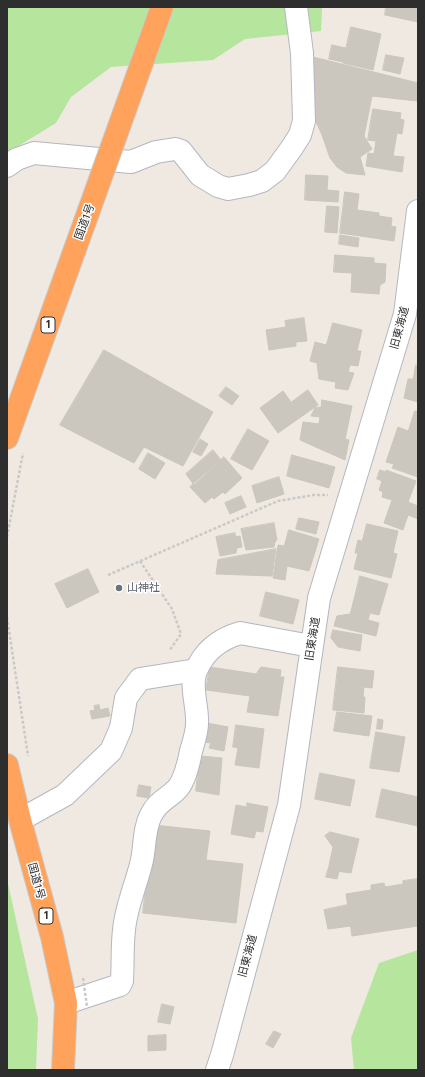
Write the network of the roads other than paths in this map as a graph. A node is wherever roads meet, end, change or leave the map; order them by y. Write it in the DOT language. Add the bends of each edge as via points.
graph roads {
  1 [pos="162,7"];
  2 [pos="296,7"];
  3 [pos="7,166"];
  4 [pos="418,211"];
  5 [pos="7,438"];
  6 [pos="311,646"];
  7 [pos="196,670"];
  8 [pos="7,765"];
  9 [pos="20,820"];
  10 [pos="66,1003"];
  11 [pos="63,1070"];
  12 [pos="217,1070"];
  1 -- 5 [label="highway, 国道1号 / 1, bridge"];
  2 -- 3 [label="street" via="302,52 304,121 291,149 274,171 262,181 228,189 218,186 200,175 181,151 175,148 131,162 34,153"];
  4 -- 6 [label="street, 旧東海道" via="405,314 319,598"];
  6 -- 7 [label="street" via="240,633 209,649"];
  6 -- 12 [label="street, 旧東海道" via="288,805"];
  7 -- 9 [label="street" via="140,679 126,698 121,728 111,750 65,795"];
  7 -- 10 [label="street" via="194,687 197,730 181,785 150,815 142,860 127,911 122,981 120,985"];
  8 -- 9 [label="highway, 国道1号 / 1"];
  9 -- 10 [label="highway, 国道1号 / 1" via="52,937"];
  10 -- 11 [label="highway, 国道1号 / 1"];
}
